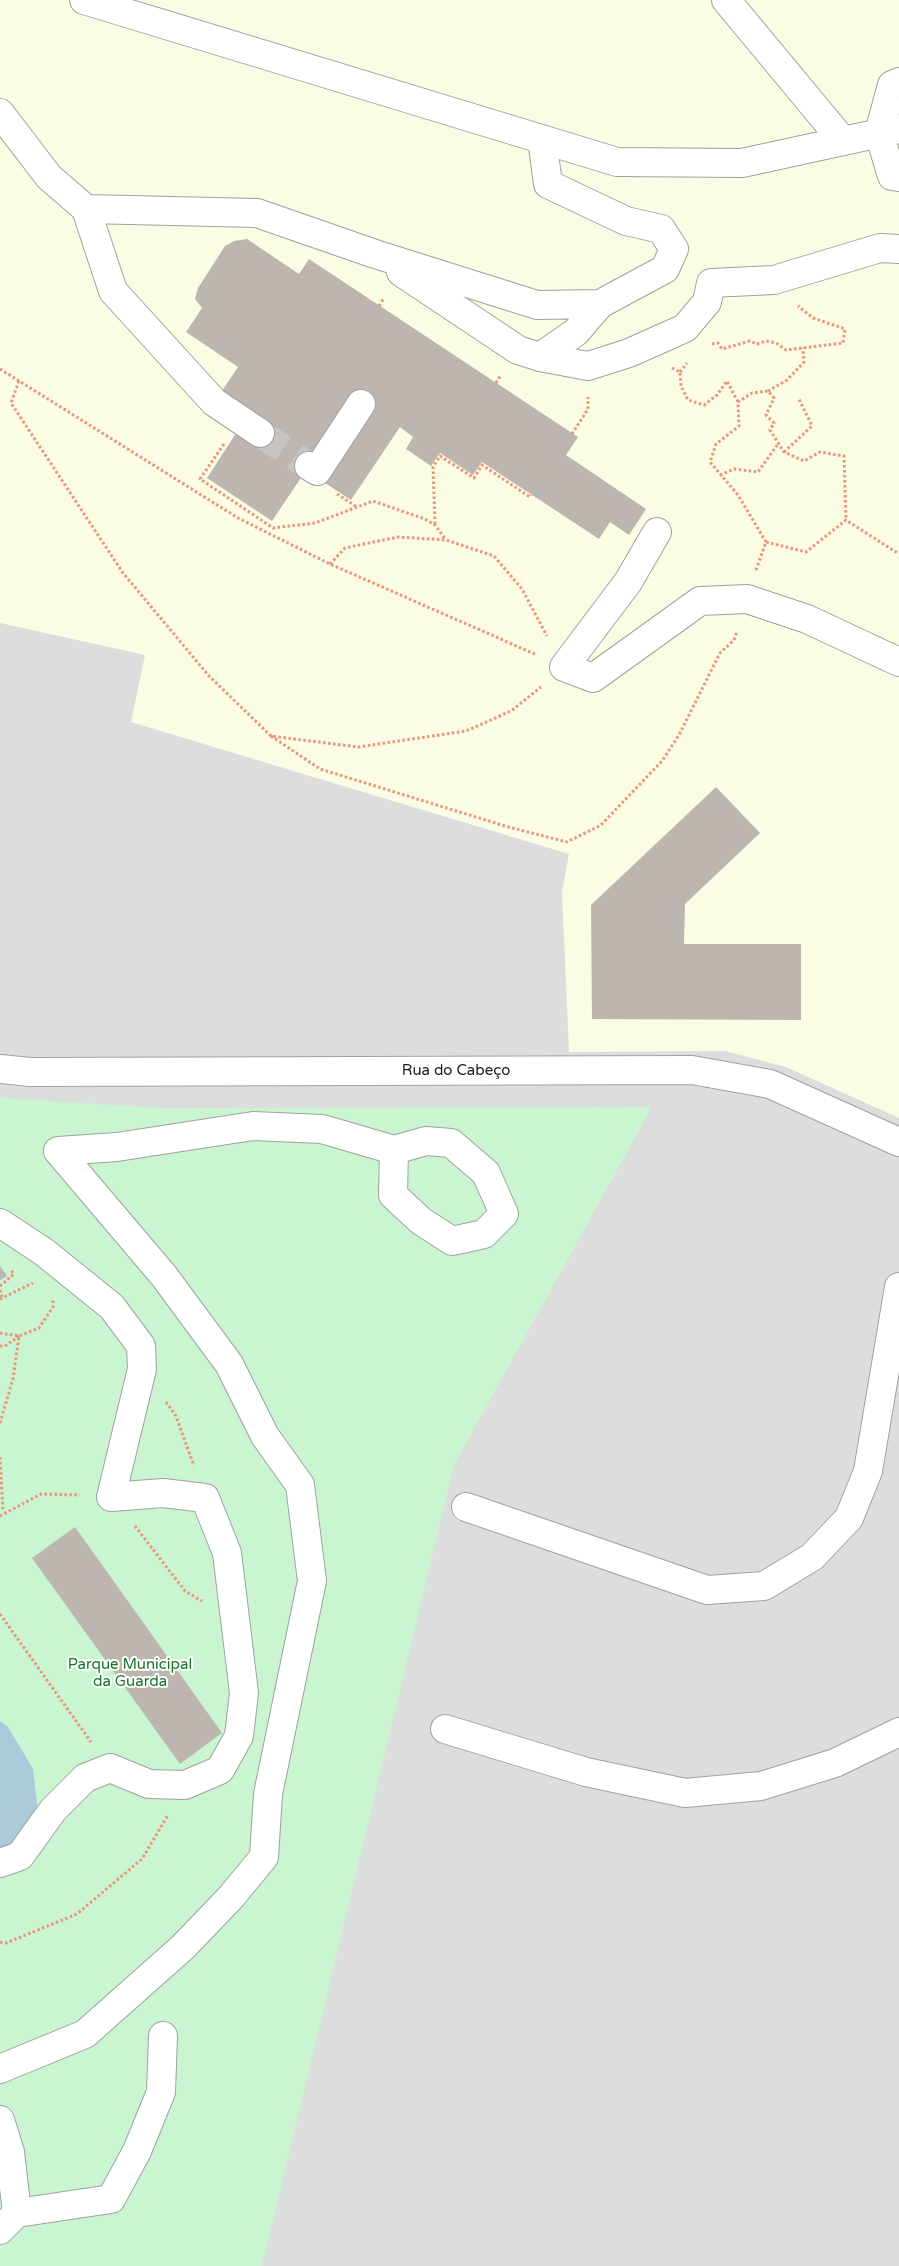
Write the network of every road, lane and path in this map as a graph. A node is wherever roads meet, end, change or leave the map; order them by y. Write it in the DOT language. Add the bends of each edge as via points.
graph roads {
  1 [pos="84,0"];
  2 [pos="726,0"];
  3 [pos="120,6"];
  4 [pos="899,82"];
  5 [pos="0,112"];
  6 [pos="889,131"];
  7 [pos="542,139"];
  8 [pos="843,141"];
  9 [pos="899,177"];
  10 [pos="86,208"];
  11 [pos="899,249"];
  12 [pos="375,254"];
  13 [pos="774,280"];
  14 [pos="600,304"];
  15 [pos="709,344"];
  16 [pos="803,348"];
  17 [pos="540,357"];
  18 [pos="690,359"];
  19 [pos="667,365"];
  20 [pos="0,369"];
  21 [pos="680,372"];
  22 [pos="19,381"];
  23 [pos="768,391"];
  24 [pos="799,399"];
  25 [pos="738,402"];
  26 [pos="361,404"];
  27 [pos="588,409"];
  28 [pos="260,433"];
  29 [pos="572,434"];
  30 [pos="225,441"];
  31 [pos="778,444"];
  32 [pos="784,452"];
  33 [pos="309,466"];
  34 [pos="720,475"];
  35 [pos="335,492"];
  36 [pos="531,495"];
  37 [pos="357,507"];
  38 [pos="846,520"];
  39 [pos="435,525"];
  40 [pos="656,532"];
  41 [pos="446,540"];
  42 [pos="766,542"];
  43 [pos="899,554"];
  44 [pos="330,564"];
  45 [pos="747,598"];
  46 [pos="899,662"];
  47 [pos="564,667"];
  48 [pos="271,736"];
  49 [pos="0,1069"];
  50 [pos="899,1142"];
  51 [pos="394,1150"];
  52 [pos="0,1223"];
  53 [pos="9,1268"];
  54 [pos="62,1282"];
  55 [pos="0,1286"];
  56 [pos="899,1287"];
  57 [pos="0,1290"];
  58 [pos="1,1298"];
  59 [pos="0,1333"];
  60 [pos="19,1336"];
  61 [pos="0,1346"];
  62 [pos="142,1369"];
  63 [pos="0,1423"];
  64 [pos="0,1457"];
  65 [pos="111,1496"];
  66 [pos="205,1498"];
  67 [pos="466,1507"];
  68 [pos="2,1514"];
  69 [pos="0,1614"];
  70 [pos="235,1620"];
  71 [pos="445,1729"];
  72 [pos="899,1732"];
  73 [pos="110,1768"];
  74 [pos="185,1785"];
  75 [pos="0,1862"];
  76 [pos="0,1942"];
  77 [pos="163,2036"];
  78 [pos="0,2069"];
  79 [pos="0,2120"];
  80 [pos="8,2221"];
  1 -- 3 [label="street"];
  2 -- 8 [label="street"];
  3 -- 7 [label="street"];
  4 -- 6 [label="street" via="892,84"];
  5 -- 10 [label="street" via="49,177"];
  6 -- 8 [label="street"];
  6 -- 9 [label="street" via="892,176"];
  7 -- 8 [label="street" via="617,162 732,163"];
  7 -- 14 [label="street" via="548,184 626,221 661,229 674,249 665,268"];
  10 -- 12 [label="street" via="257,213"];
  10 -- 28 [label="street" via="113,291 214,402"];
  11 -- 13 [label="street" via="880,248"];
  12 -- 14 [label="street" via="537,305"];
  12 -- 17 [label="street" via="518,350"];
  13 -- 16 [label="path" via="792,302 813,318 845,329 842,343"];
  13 -- 17 [label="street" via="711,283 707,302 685,328 629,353 588,366"];
  14 -- 17 [label="street" via="576,332"];
  15 -- 16 [label="path" via="718,343 722,349 750,341 757,344 766,341 786,350"];
  16 -- 23 [label="path" via="804,362 787,380"];
  18 -- 21 [label="path"];
  19 -- 21 [label="path"];
  20 -- 22 [label="path"];
  21 -- 25 [label="path" via="681,386 688,400 704,405 727,381"];
  22 -- 44 [label="path" via="238,518"];
  22 -- 48 [label="path" via="11,403 123,573 209,676"];
  23 -- 25 [label="path" via="752,393"];
  23 -- 31 [label="path" via="774,398 766,415 774,423 770,430"];
  24 -- 32 [label="path" via="812,426"];
  25 -- 34 [label="path" via="739,426 716,444 710,462"];
  26 -- 33 [label="street" via="317,471"];
  27 -- 29 [label="path"];
  30 -- 37 [label="path" via="200,479 274,528 315,523"];
  31 -- 32 [label="path"];
  31 -- 34 [label="path" via="758,472 734,469"];
  32 -- 38 [label="path" via="804,461 820,452 844,456"];
  34 -- 42 [label="path" via="738,495"];
  35 -- 37 [label="path"];
  36 -- 39 [label="path" via="482,465 474,478 440,456 433,467"];
  37 -- 39 [label="path" via="373,501"];
  38 -- 42 [label="path" via="806,552"];
  38 -- 43 [label="path"];
  39 -- 41 [label="path"];
  40 -- 47 [label="street" via="628,582"];
  41 -- 44 [label="path" via="398,536 344,548"];
  41 -- 47 [label="path" via="494,556 522,589"];
  42 -- 45 [label="path"];
  44 -- 47 [label="path"];
  45 -- 46 [label="street" via="807,619"];
  45 -- 47 [label="street" via="700,601 593,678"];
  45 -- 48 [label="path" via="734,640 720,653 662,762 601,825 567,842 320,769"];
  47 -- 48 [label="path" via="511,711 466,731 358,747"];
  49 -- 50 [label="street, Rua do Cabeço" via="30,1072 692,1070 770,1084"];
  51 -- 78 [label="street" via="322,1129 253,1126 117,1147 58,1152 164,1276 229,1364 265,1436 300,1485 312,1581 268,1794 264,1858 183,1947 85,2034"];
  52 -- 54 [label="street" via="44,1252"];
  53 -- 55 [label="path" via="14,1274"];
  54 -- 58 [label="path" via="33,1282"];
  54 -- 60 [label="path" via="53,1307 39,1328"];
  54 -- 62 [label="street" via="112,1307 141,1346"];
  56 -- 67 [label="street" via="868,1471 849,1518 812,1557 764,1586 707,1590"];
  57 -- 58 [label="path"];
  59 -- 60 [label="path"];
  60 -- 61 [label="path"];
  60 -- 63 [label="path" via="13,1379"];
  62 -- 65 [label="street"];
  62 -- 66 [label="path" via="176,1416"];
  64 -- 68 [label="path"];
  65 -- 66 [label="street" via="163,1493"];
  65 -- 68 [label="path" via="41,1494"];
  65 -- 70 [label="path" via="184,1591"];
  66 -- 70 [label="street" via="227,1553"];
  69 -- 73 [label="path"];
  70 -- 74 [label="street" via="244,1693 238,1736 220,1770"];
  71 -- 72 [label="street" via="586,1772 685,1793 761,1786 836,1763"];
  73 -- 74 [label="street" via="149,1784"];
  73 -- 75 [label="street" via="85,1778 52,1810 20,1856"];
  74 -- 76 [label="path" via="142,1860 77,1914 6,1943"];
  77 -- 80 [label="street" via="161,2092 137,2151 112,2199"];
  79 -- 80 [label="street" via="10,2152"];
}
